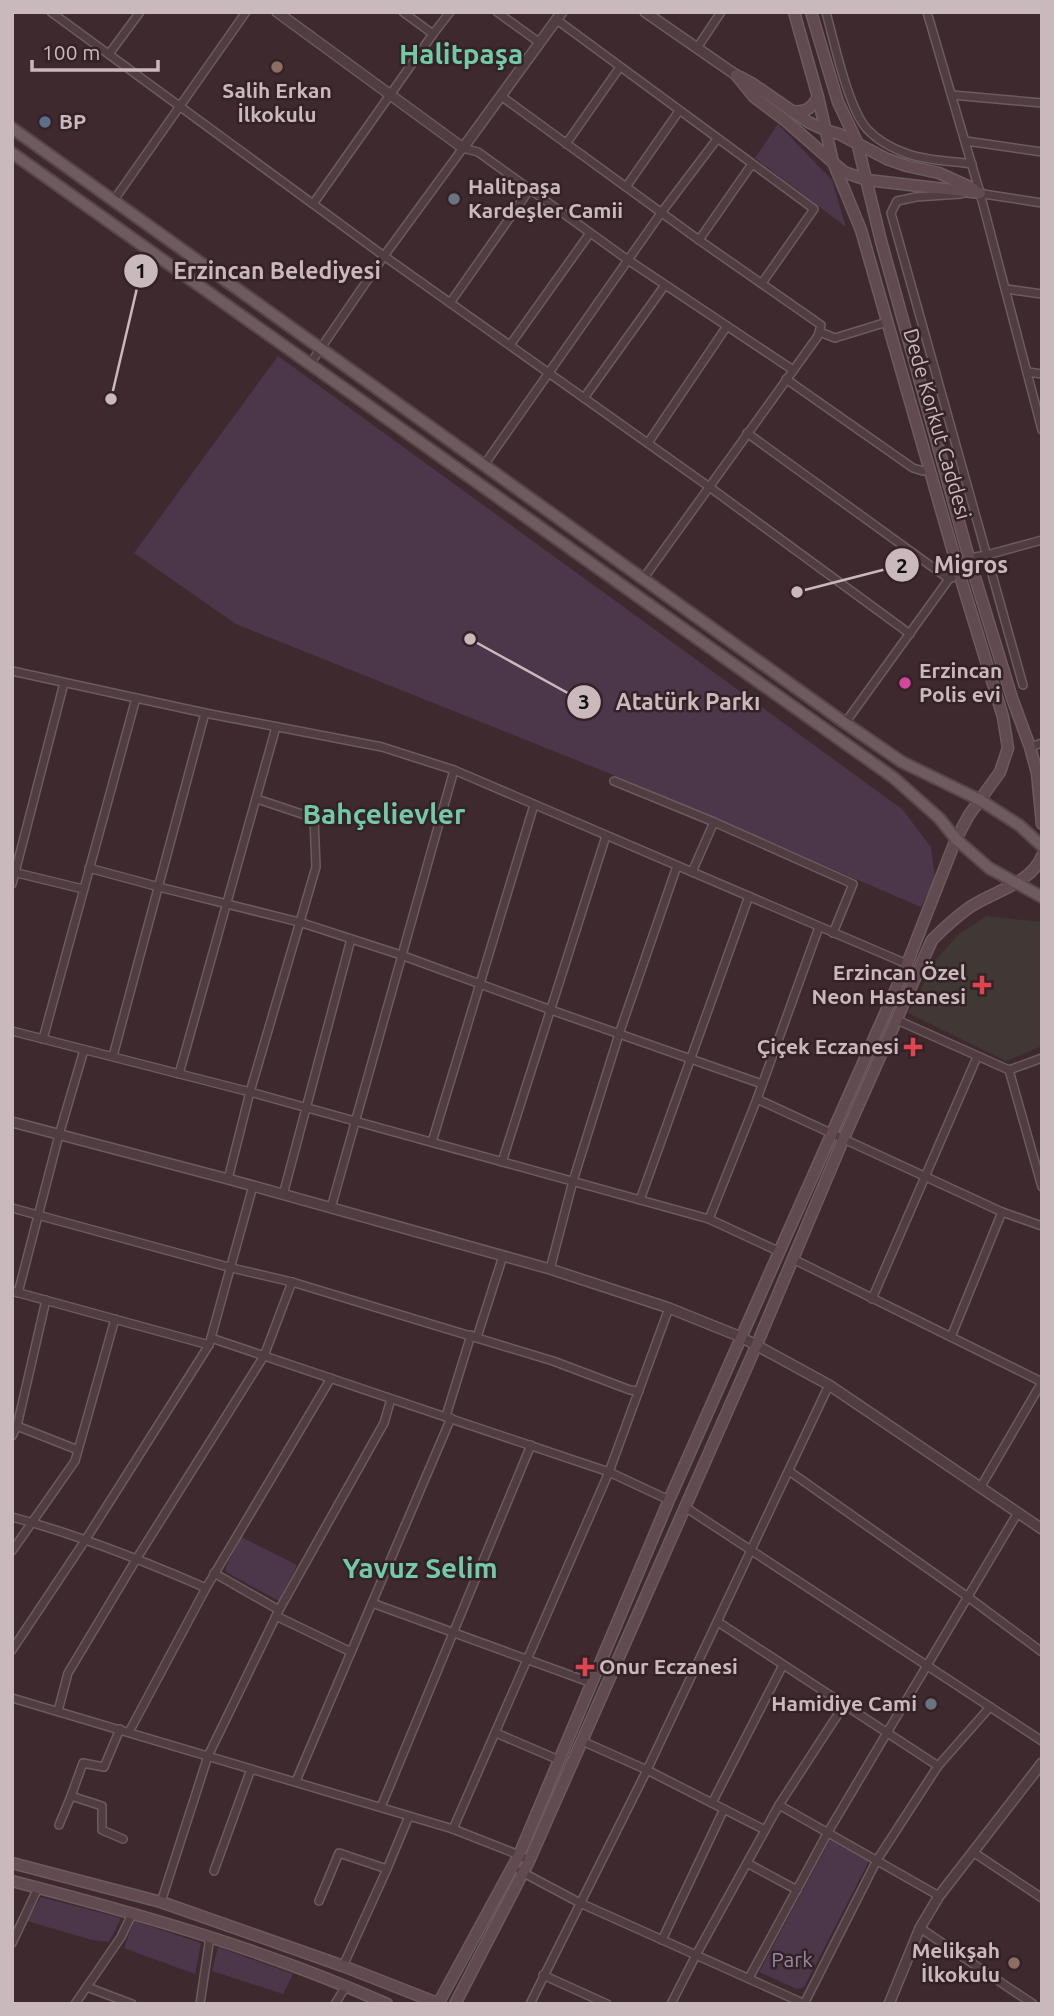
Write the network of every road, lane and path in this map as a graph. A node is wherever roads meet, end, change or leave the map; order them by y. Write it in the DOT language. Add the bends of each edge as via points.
graph roads {
  1 [pos="51,12"];
  2 [pos="140,12"];
  3 [pos="246,12"];
  4 [pos="277,12"];
  5 [pos="404,12"];
  6 [pos="450,12"];
  7 [pos="498,12"];
  8 [pos="645,12"];
  9 [pos="721,12"];
  10 [pos="794,12"];
  11 [pos="811,12"];
  12 [pos="826,12"];
  13 [pos="927,12"];
  14 [pos="559,16"];
  15 [pos="433,34"];
  16 [pos="540,43"];
  17 [pos="697,48"];
  18 [pos="109,54"];
  19 [pos="620,67"];
  20 [pos="736,75"];
  21 [pos="391,95"];
  22 [pos="952,95"];
  23 [pos="501,96"];
  24 [pos="818,97"];
  25 [pos="1042,103"];
  26 [pos="180,106"];
  27 [pos="680,111"];
  28 [pos="791,111"];
  29 [pos="12,128"];
  30 [pos="825,130"];
  31 [pos="717,139"];
  32 [pos="966,141"];
  33 [pos="857,142"];
  34 [pos="566,144"];
  35 [pos="463,148"];
  36 [pos="1042,152"];
  37 [pos="12,153"];
  38 [pos="833,162"];
  39 [pos="752,164"];
  40 [pos="972,164"];
  41 [pos="867,180"];
  42 [pos="626,187"];
  43 [pos="530,190"];
  44 [pos="980,193"];
  45 [pos="114,200"];
  46 [pos="1042,203"];
  47 [pos="313,204"];
  48 [pos="661,213"];
  49 [pos="590,233"];
  50 [pos="699,240"];
  51 [pos="384,256"];
  52 [pos="628,260"];
  53 [pos="762,283"];
  54 [pos="666,285"];
  55 [pos="1006,289"];
  56 [pos="1042,294"];
  57 [pos="450,303"];
  58 [pos="887,322"];
  59 [pos="727,326"];
  60 [pos="820,332"];
  61 [pos="510,345"];
  62 [pos="321,348"];
  63 [pos="310,364"];
  64 [pos="793,370"];
  65 [pos="548,372"];
  66 [pos="1028,372"];
  67 [pos="1042,374"];
  68 [pos="786,379"];
  69 [pos="584,398"];
  70 [pos="1042,430"];
  71 [pos="747,433"];
  72 [pos="648,443"];
  73 [pos="484,465"];
  74 [pos="930,469"];
  75 [pos="708,486"];
  76 [pos="1042,540"];
  77 [pos="987,555"];
  78 [pos="969,558"];
  79 [pos="955,578"];
  80 [pos="643,579"];
  81 [pos="910,634"];
  82 [pos="12,671"];
  83 [pos="64,683"];
  84 [pos="1023,685"];
  85 [pos="136,698"];
  86 [pos="205,713"];
  87 [pos="845,723"];
  88 [pos="276,727"];
  89 [pos="1042,743"];
  90 [pos="1030,747"];
  91 [pos="454,770"];
  92 [pos="614,781"];
  93 [pos="257,799"];
  94 [pos="980,800"];
  95 [pos="534,805"];
  96 [pos="715,822"];
  97 [pos="1042,824"];
  98 [pos="606,836"];
  99 [pos="956,839"];
  100 [pos="1042,846"];
  101 [pos="1042,856"];
  102 [pos="677,866"];
  103 [pos="89,868"];
  104 [pos="14,872"];
  105 [pos="692,873"];
  106 [pos="1015,882"];
  107 [pos="12,884"];
  108 [pos="159,887"];
  109 [pos="83,889"];
  110 [pos="749,895"];
  111 [pos="1042,897"];
  112 [pos="227,904"];
  113 [pos="299,922"];
  114 [pos="819,927"];
  115 [pos="833,933"];
  116 [pos="351,939"];
  117 [pos="401,955"];
  118 [pos="907,964"];
  119 [pos="480,983"];
  120 [pos="551,1010"];
  121 [pos="897,1020"];
  122 [pos="12,1031"];
  123 [pos="619,1034"];
  124 [pos="43,1039"];
  125 [pos="84,1049"];
  126 [pos="113,1056"];
  127 [pos="977,1057"];
  128 [pos="1042,1058"];
  129 [pos="690,1059"];
  130 [pos="1009,1070"];
  131 [pos="179,1074"];
  132 [pos="762,1084"];
  133 [pos="250,1092"];
  134 [pos="757,1099"];
  135 [pos="305,1108"];
  136 [pos="12,1122"];
  137 [pos="357,1122"];
  138 [pos="830,1134"];
  139 [pos="59,1135"];
  140 [pos="844,1140"];
  141 [pos="432,1142"];
  142 [pos="502,1162"];
  143 [pos="925,1178"];
  144 [pos="228,1179"];
  145 [pos="572,1181"];
  146 [pos="253,1186"];
  147 [pos="1042,1187"];
  148 [pos="284,1195"];
  149 [pos="640,1200"];
  150 [pos="12,1208"];
  151 [pos="331,1208"];
  152 [pos="1002,1212"];
  153 [pos="38,1215"];
  154 [pos="709,1219"];
  155 [pos="1042,1226"];
  156 [pos="780,1252"];
  157 [pos="503,1256"];
  158 [pos="793,1259"];
  159 [pos="232,1268"];
  160 [pos="550,1269"];
  161 [pos="292,1282"];
  162 [pos="15,1292"];
  163 [pos="872,1299"];
  164 [pos="46,1300"];
  165 [pos="669,1308"];
  166 [pos="115,1319"];
  167 [pos="474,1336"];
  168 [pos="741,1337"];
  169 [pos="951,1337"];
  170 [pos="210,1341"];
  171 [pos="757,1344"];
  172 [pos="264,1356"];
  173 [pos="331,1378"];
  174 [pos="1042,1382"];
  175 [pos="829,1385"];
  176 [pos="639,1391"];
  177 [pos="391,1399"];
  178 [pos="448,1417"];
  179 [pos="17,1426"];
  180 [pos="12,1436"];
  181 [pos="531,1446"];
  182 [pos="78,1450"];
  183 [pos="789,1471"];
  184 [pos="609,1472"];
  185 [pos="979,1488"];
  186 [pos="669,1500"];
  187 [pos="685,1507"];
  188 [pos="1017,1514"];
  189 [pos="12,1517"];
  190 [pos="33,1522"];
  191 [pos="1042,1529"];
  192 [pos="86,1539"];
  193 [pos="752,1550"];
  194 [pos="12,1551"];
  195 [pos="137,1558"];
  196 [pos="214,1573"];
  197 [pos="206,1588"];
  198 [pos="968,1597"];
  199 [pos="372,1604"];
  200 [pos="278,1613"];
  201 [pos="718,1622"];
  202 [pos="454,1633"];
  203 [pos="12,1650"];
  204 [pos="351,1652"];
  205 [pos="1042,1652"];
  206 [pos="528,1659"];
  207 [pos="783,1665"];
  208 [pos="928,1665"];
  209 [pos="592,1683"];
  210 [pos="12,1698"];
  211 [pos="844,1704"];
  212 [pos="990,1707"];
  213 [pos="58,1711"];
  214 [pos="120,1729"];
  215 [pos="129,1732"];
  216 [pos="496,1733"];
  217 [pos="887,1733"];
  218 [pos="582,1741"];
  219 [pos="1042,1741"];
  220 [pos="208,1756"];
  221 [pos="559,1760"];
  222 [pos="1042,1763"];
  223 [pos="938,1766"];
  224 [pos="251,1769"];
  225 [pos="647,1770"];
  226 [pos="296,1781"];
  227 [pos="71,1796"];
  228 [pos="712,1803"];
  229 [pos="779,1805"];
  230 [pos="381,1807"];
  231 [pos="724,1809"];
  232 [pos="409,1816"];
  233 [pos="59,1825"];
  234 [pos="453,1829"];
  235 [pos="765,1830"];
  236 [pos="828,1832"];
  237 [pos="123,1839"];
  238 [pos="973,1852"];
  239 [pos="519,1855"];
  240 [pos="877,1860"];
  241 [pos="529,1861"];
  242 [pos="12,1863"];
  243 [pos="747,1863"];
  244 [pos="513,1867"];
  245 [pos="387,1870"];
  246 [pos="214,1871"];
  247 [pos="523,1873"];
  248 [pos="12,1881"];
  249 [pos="38,1888"];
  250 [pos="797,1890"];
  251 [pos="939,1896"];
  252 [pos="1042,1898"];
  253 [pos="319,1901"];
  254 [pos="160,1902"];
  255 [pos="580,1903"];
  256 [pos="132,1914"];
  257 [pos="919,1928"];
  258 [pos="210,1937"];
  259 [pos="662,1940"];
  260 [pos="12,1943"];
  261 [pos="695,1955"];
  262 [pos="343,1966"];
  263 [pos="543,1975"];
  264 [pos="749,1978"];
  265 [pos="346,1986"];
  266 [pos="87,1987"];
  267 [pos="75,2004"];
  268 [pos="132,2004"];
  269 [pos="200,2004"];
  270 [pos="335,2004"];
  271 [pos="387,2004"];
  272 [pos="439,2004"];
  273 [pos="456,2004"];
  274 [pos="530,2004"];
  275 [pos="607,2004"];
  276 [pos="671,2004"];
  277 [pos="805,2004"];
  278 [pos="889,2004"];
  279 [pos="1033,2004"];
  1 -- 18 [label="street"];
  2 -- 18 [label="street"];
  3 -- 26 [label="street"];
  4 -- 21 [label="street"];
  5 -- 15 [label="street"];
  6 -- 15 [label="street"];
  7 -- 16 [label="street"];
  8 -- 17 [label="street"];
  9 -- 17 [label="street"];
  10 -- 24 [label="main road, Dede Korkut Caddesi"];
  11 -- 33 [label="main road, Dede Korkut Caddesi" via="838,102"];
  12 -- 40 [label="street" via="852,100 867,129 907,153"];
  13 -- 22 [label="street"];
  14 -- 16 [label="street"];
  14 -- 19 [label="street"];
  15 -- 21 [label="street"];
  16 -- 23 [label="street"];
  17 -- 20 [label="street"];
  18 -- 26 [label="street"];
  19 -- 27 [label="street"];
  19 -- 34 [label="street"];
  20 -- 28 [label="main road"];
  20 -- 38 [label="main road" via="754,97"];
  21 -- 35 [label="street"];
  21 -- 47 [label="street"];
  22 -- 25 [label="street"];
  22 -- 32 [label="street"];
  23 -- 34 [label="street"];
  23 -- 35 [label="street"];
  24 -- 28 [label="main road" via="810,109"];
  24 -- 30 [label="main road, Dede Korkut Caddesi"];
  26 -- 45 [label="street"];
  26 -- 47 [label="street"];
  27 -- 31 [label="street"];
  27 -- 42 [label="street"];
  28 -- 30 [label="main road"];
  29 -- 45 [label="main road"];
  30 -- 33 [label="main road"];
  30 -- 38 [label="main road, Dede Korkut Caddesi"];
  31 -- 39 [label="street"];
  31 -- 48 [label="street"];
  32 -- 36 [label="street"];
  32 -- 40 [label="street"];
  33 -- 41 [label="main road, Dede Korkut Caddesi"];
  33 -- 44 [label="main road" via="887,159 954,178"];
  34 -- 42 [label="street"];
  35 -- 43 [label="street" via="478,152"];
  35 -- 51 [label="street"];
  37 -- 63 [label="main road"];
  38 -- 41 [label="main road" via="844,172"];
  38 -- 58 [label="main road, Dede Korkut Caddesi" via="861,230"];
  39 -- 50 [label="street"];
  39 -- 53 [label="street" via="814,209"];
  40 -- 44 [label="street"];
  41 -- 44 [label="main road"];
  41 -- 78 [label="main road, Dede Korkut Caddesi"];
  42 -- 48 [label="street"];
  43 -- 49 [label="street"];
  43 -- 57 [label="street"];
  44 -- 46 [label="street"];
  44 -- 55 [label="street"];
  44 -- 77 [label="street" via="897,201 891,213"];
  45 -- 62 [label="main road"];
  47 -- 51 [label="street"];
  48 -- 50 [label="street"];
  48 -- 52 [label="street"];
  49 -- 52 [label="street"];
  49 -- 61 [label="street"];
  50 -- 53 [label="street"];
  51 -- 57 [label="street"];
  51 -- 62 [label="street"];
  52 -- 54 [label="street"];
  52 -- 65 [label="street"];
  53 -- 60 [label="street" via="820,323"];
  54 -- 59 [label="street"];
  54 -- 69 [label="street"];
  55 -- 56 [label="street"];
  55 -- 66 [label="street"];
  57 -- 61 [label="street"];
  58 -- 60 [label="street" via="835,338"];
  58 -- 74 [label="main road, Dede Korkut Caddesi"];
  59 -- 64 [label="street"];
  59 -- 72 [label="street"];
  60 -- 64 [label="street"];
  61 -- 65 [label="street"];
  62 -- 63 [label="street"];
  62 -- 73 [label="main road"];
  63 -- 99 [label="main road" via="894,778"];
  64 -- 68 [label="street"];
  65 -- 69 [label="street"];
  65 -- 73 [label="street"];
  66 -- 67 [label="street"];
  66 -- 70 [label="street"];
  68 -- 71 [label="street"];
  68 -- 74 [label="street" via="913,468"];
  69 -- 72 [label="street"];
  71 -- 75 [label="street"];
  71 -- 79 [label="street"];
  72 -- 75 [label="street"];
  73 -- 80 [label="main road"];
  74 -- 79 [label="main road, Dede Korkut Caddesi"];
  75 -- 80 [label="street"];
  75 -- 81 [label="street"];
  76 -- 77 [label="street"];
  77 -- 78 [label="street"];
  77 -- 84 [label="street"];
  78 -- 90 [label="main road, Dede Korkut Caddesi"];
  79 -- 81 [label="street"];
  79 -- 94 [label="main road, Dede Korkut Caddesi" via="1003,717 1008,748 1000,772"];
  80 -- 87 [label="main road"];
  81 -- 87 [label="street"];
  82 -- 83 [label="street"];
  83 -- 85 [label="street"];
  83 -- 104 [label="street"];
  85 -- 86 [label="street"];
  85 -- 103 [label="street"];
  86 -- 88 [label="street"];
  86 -- 108 [label="street"];
  87 -- 94 [label="main road" via="902,762"];
  88 -- 91 [label="street" via="382,747"];
  88 -- 93 [label="street"];
  89 -- 90 [label="street"];
  90 -- 97 [label="main road, Dede Korkut Caddesi"];
  91 -- 95 [label="street"];
  91 -- 117 [label="street"];
  92 -- 96 [label="street"];
  93 -- 112 [label="street"];
  93 -- 113 [label="street" via="314,818 316,867"];
  94 -- 99 [label="main road, Dede Korkut Caddesi"];
  94 -- 100 [label="main road"];
  95 -- 98 [label="street"];
  95 -- 119 [label="street"];
  96 -- 105 [label="street"];
  96 -- 115 [label="street" via="853,884"];
  98 -- 102 [label="street"];
  98 -- 120 [label="street"];
  99 -- 106 [label="main road"];
  99 -- 118 [label="main road, Dede Korkut Caddesi"];
  101 -- 106 [label="main road" via="1031,872"];
  102 -- 105 [label="street"];
  102 -- 123 [label="street"];
  103 -- 108 [label="street"];
  103 -- 109 [label="street"];
  104 -- 107 [label="street"];
  104 -- 109 [label="street"];
  105 -- 110 [label="street"];
  106 -- 111 [label="main road"];
  106 -- 121 [label="main road" via="972,905 932,940"];
  108 -- 112 [label="street"];
  108 -- 126 [label="street"];
  109 -- 124 [label="street"];
  110 -- 114 [label="street"];
  110 -- 129 [label="street"];
  112 -- 113 [label="street"];
  112 -- 131 [label="street"];
  113 -- 116 [label="street"];
  113 -- 133 [label="street"];
  114 -- 115 [label="street"];
  114 -- 132 [label="street"];
  115 -- 118 [label="street"];
  116 -- 117 [label="street"];
  116 -- 135 [label="street"];
  117 -- 119 [label="street"];
  117 -- 137 [label="street"];
  118 -- 138 [label="main road, Dede Korkut Caddesi"];
  119 -- 120 [label="street"];
  119 -- 141 [label="street"];
  120 -- 123 [label="street"];
  120 -- 142 [label="street"];
  121 -- 127 [label="street"];
  121 -- 140 [label="main road"];
  122 -- 124 [label="street"];
  123 -- 129 [label="street"];
  123 -- 145 [label="street"];
  124 -- 125 [label="street"];
  125 -- 126 [label="street"];
  125 -- 139 [label="street"];
  126 -- 131 [label="street"];
  127 -- 130 [label="street"];
  127 -- 143 [label="street"];
  128 -- 130 [label="street"];
  129 -- 132 [label="street"];
  129 -- 149 [label="street"];
  130 -- 147 [label="street"];
  131 -- 133 [label="street"];
  132 -- 134 [label="street"];
  133 -- 135 [label="street"];
  133 -- 144 [label="street"];
  134 -- 138 [label="street"];
  134 -- 154 [label="street"];
  135 -- 137 [label="street"];
  135 -- 148 [label="street"];
  136 -- 139 [label="street"];
  137 -- 141 [label="street"];
  137 -- 151 [label="street"];
  138 -- 140 [label="street"];
  138 -- 156 [label="main road, Dede Korkut Caddesi"];
  139 -- 144 [label="street"];
  139 -- 153 [label="street"];
  140 -- 143 [label="street"];
  140 -- 158 [label="main road"];
  141 -- 142 [label="street"];
  142 -- 145 [label="street"];
  143 -- 152 [label="street"];
  143 -- 163 [label="street"];
  144 -- 146 [label="street"];
  145 -- 149 [label="street"];
  145 -- 160 [label="street"];
  146 -- 148 [label="street"];
  146 -- 159 [label="street"];
  148 -- 151 [label="street"];
  149 -- 154 [label="street"];
  150 -- 153 [label="street"];
  151 -- 157 [label="street"];
  152 -- 155 [label="street"];
  152 -- 169 [label="street"];
  153 -- 159 [label="street"];
  153 -- 162 [label="street"];
  154 -- 156 [label="street"];
  156 -- 168 [label="main road, Dede Korkut Caddesi"];
  157 -- 160 [label="street"];
  157 -- 167 [label="street"];
  158 -- 163 [label="street"];
  158 -- 171 [label="main road"];
  159 -- 161 [label="street"];
  159 -- 170 [label="street"];
  160 -- 165 [label="street"];
  161 -- 167 [label="street"];
  161 -- 172 [label="street"];
  162 -- 164 [label="street"];
  163 -- 169 [label="street"];
  164 -- 166 [label="street"];
  164 -- 179 [label="street"];
  165 -- 168 [label="street"];
  165 -- 176 [label="street"];
  166 -- 170 [label="street"];
  166 -- 182 [label="street"];
  167 -- 176 [label="street"];
  167 -- 178 [label="street"];
  168 -- 171 [label="street"];
  168 -- 186 [label="main road, Dede Korkut Caddesi"];
  169 -- 174 [label="street"];
  170 -- 172 [label="street"];
  170 -- 192 [label="street"];
  171 -- 175 [label="street"];
  171 -- 187 [label="main road"];
  172 -- 173 [label="street"];
  172 -- 195 [label="street"];
  173 -- 177 [label="street"];
  173 -- 196 [label="street"];
  174 -- 185 [label="street"];
  175 -- 183 [label="street"];
  175 -- 185 [label="street"];
  176 -- 184 [label="street"];
  177 -- 178 [label="street"];
  177 -- 200 [label="street" via="384,1423"];
  178 -- 181 [label="street"];
  178 -- 199 [label="street"];
  179 -- 180 [label="street"];
  179 -- 182 [label="street"];
  181 -- 184 [label="street"];
  181 -- 202 [label="street"];
  182 -- 190 [label="street"];
  183 -- 193 [label="street"];
  183 -- 198 [label="street"];
  184 -- 186 [label="street"];
  184 -- 206 [label="street"];
  185 -- 188 [label="street"];
  186 -- 209 [label="main road, Dede Korkut Caddesi"];
  187 -- 193 [label="street"];
  187 -- 218 [label="main road"];
  188 -- 191 [label="street"];
  188 -- 198 [label="street"];
  189 -- 190 [label="street"];
  190 -- 192 [label="street"];
  190 -- 194 [label="street"];
  192 -- 195 [label="street"];
  192 -- 203 [label="street"];
  193 -- 201 [label="street"];
  193 -- 208 [label="street"];
  195 -- 197 [label="street"];
  195 -- 213 [label="street" via="68,1673"];
  196 -- 197 [label="street"];
  196 -- 200 [label="street"];
  197 -- 215 [label="street"];
  198 -- 205 [label="street"];
  198 -- 208 [label="street"];
  199 -- 202 [label="street"];
  199 -- 204 [label="street"];
  200 -- 204 [label="street"];
  200 -- 220 [label="street"];
  201 -- 207 [label="street"];
  201 -- 225 [label="street"];
  202 -- 206 [label="street"];
  202 -- 230 [label="street"];
  204 -- 226 [label="street"];
  206 -- 209 [label="street"];
  206 -- 216 [label="street"];
  207 -- 211 [label="street"];
  207 -- 228 [label="street"];
  208 -- 212 [label="street"];
  208 -- 217 [label="street"];
  209 -- 221 [label="main road, Dede Korkut Caddesi"];
  210 -- 213 [label="street"];
  211 -- 217 [label="street"];
  211 -- 229 [label="street"];
  212 -- 219 [label="street"];
  212 -- 223 [label="street"];
  213 -- 214 [label="street"];
  214 -- 215 [label="street"];
  214 -- 227 [label="street" via="104,1766 83,1763"];
  215 -- 220 [label="street"];
  216 -- 221 [label="street"];
  216 -- 234 [label="street"];
  217 -- 223 [label="street"];
  217 -- 236 [label="street"];
  218 -- 225 [label="street"];
  218 -- 241 [label="main road"];
  220 -- 224 [label="street"];
  220 -- 254 [label="street"];
  221 -- 239 [label="main road, Dede Korkut Caddesi"];
  222 -- 238 [label="street"];
  223 -- 240 [label="street"];
  224 -- 226 [label="street"];
  224 -- 246 [label="street"];
  225 -- 228 [label="street"];
  225 -- 255 [label="street"];
  226 -- 230 [label="street"];
  227 -- 233 [label="street"];
  227 -- 237 [label="street" via="102,1806 102,1830"];
  228 -- 231 [label="street"];
  229 -- 235 [label="street"];
  229 -- 236 [label="street"];
  230 -- 232 [label="street"];
  231 -- 235 [label="street"];
  231 -- 259 [label="street"];
  232 -- 234 [label="street"];
  232 -- 245 [label="street"];
  234 -- 239 [label="street"];
  235 -- 243 [label="street"];
  236 -- 240 [label="street"];
  236 -- 250 [label="street"];
  238 -- 251 [label="street"];
  238 -- 252 [label="street"];
  239 -- 241 [label="street"];
  239 -- 244 [label="main road, Dede Korkut Caddesi"];
  240 -- 251 [label="street"];
  240 -- 277 [label="street"];
  241 -- 247 [label="main road"];
  242 -- 254 [label="main road"];
  243 -- 250 [label="street"];
  243 -- 261 [label="street"];
  244 -- 247 [label="street"];
  244 -- 272 [label="main road, Dede Korkut Caddesi"];
  245 -- 253 [label="street" via="339,1853"];
  245 -- 262 [label="street"];
  247 -- 255 [label="street"];
  247 -- 273 [label="main road"];
  248 -- 249 [label="main road"];
  249 -- 256 [label="main road"];
  249 -- 260 [label="street"];
  250 -- 264 [label="street"];
  251 -- 257 [label="street"];
  254 -- 262 [label="main road"];
  255 -- 259 [label="street"];
  255 -- 263 [label="street"];
  256 -- 258 [label="main road"];
  256 -- 266 [label="street"];
  257 -- 278 [label="street"];
  257 -- 279 [label="street"];
  258 -- 265 [label="main road"];
  258 -- 269 [label="street"];
  259 -- 261 [label="street"];
  261 -- 264 [label="street"];
  261 -- 276 [label="street"];
  262 -- 272 [label="main road"];
  263 -- 274 [label="street"];
  263 -- 275 [label="street"];
  264 -- 277 [label="street"];
  265 -- 270 [label="street"];
  265 -- 271 [label="main road"];
  266 -- 267 [label="street"];
  266 -- 268 [label="street"];
}
